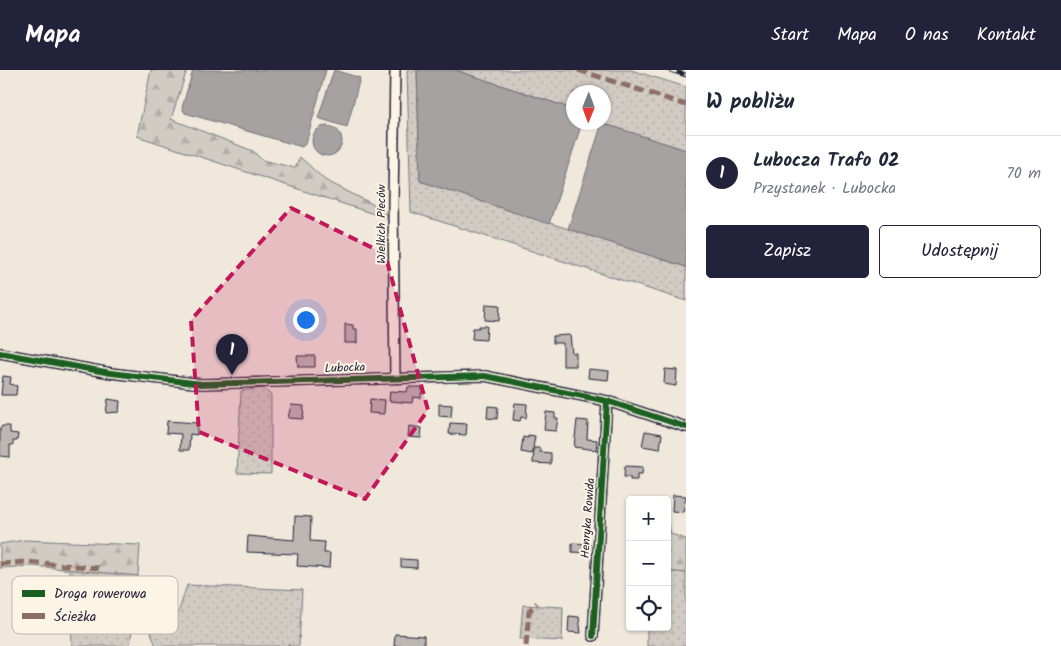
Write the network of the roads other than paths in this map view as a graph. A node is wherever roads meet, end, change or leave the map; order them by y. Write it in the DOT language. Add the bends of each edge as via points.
graph roads {
  1 [pos="395,70"];
  2 [pos="0,354"];
  3 [pos="395,377"];
  4 [pos="607,401"];
  5 [pos="686,427"];
  6 [pos="593,636"];
  1 -- 3 [label="street, Wielkich Pieców"];
  2 -- 3 [label="street, Lubocka" via="194,383"];
  3 -- 4 [label="street, Lubocka" via="485,376"];
  4 -- 5 [label="street, Lubocka"];
  4 -- 6 [label="street, Henryka Rowida"];
}
